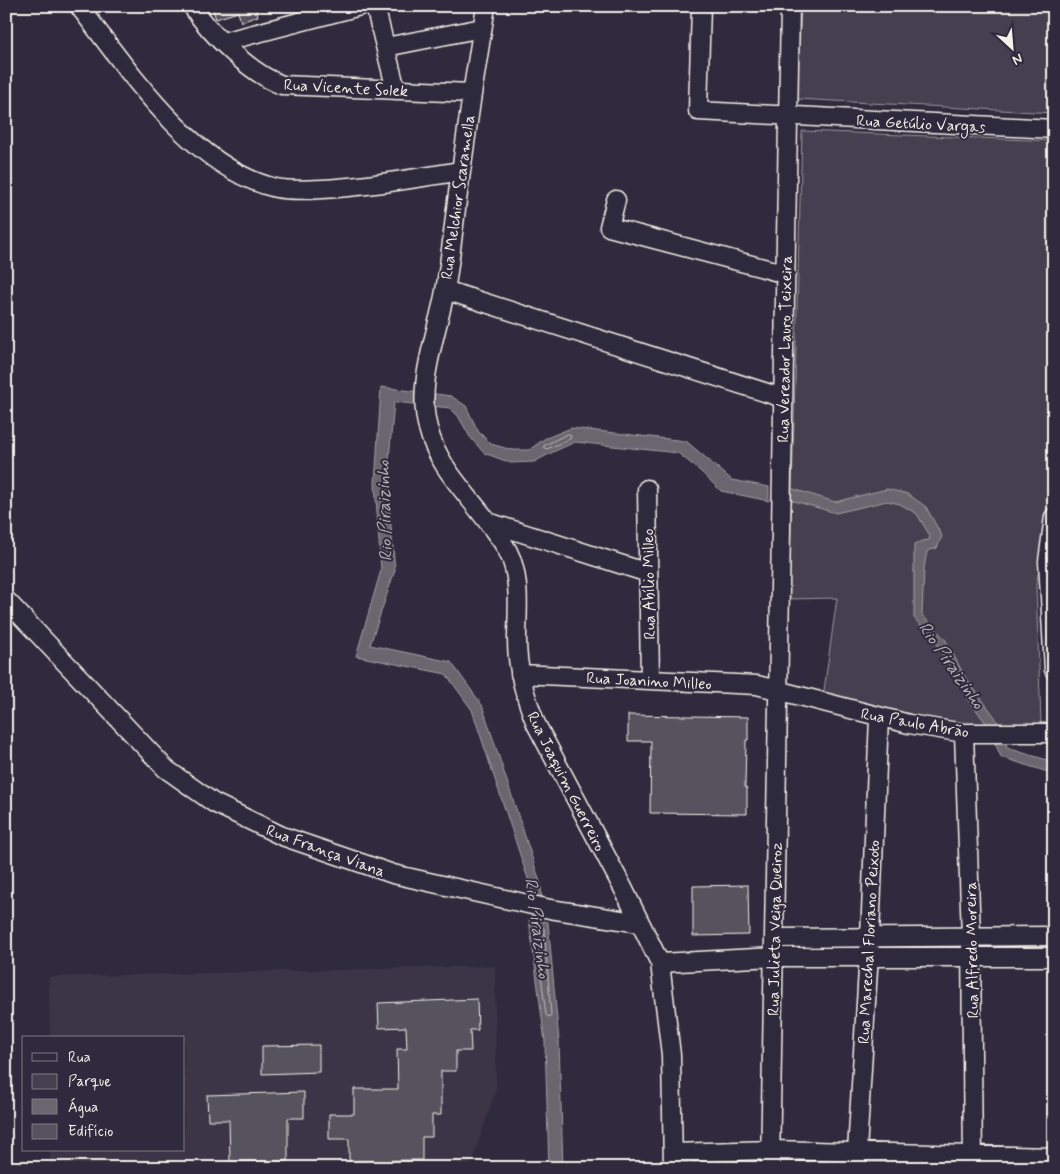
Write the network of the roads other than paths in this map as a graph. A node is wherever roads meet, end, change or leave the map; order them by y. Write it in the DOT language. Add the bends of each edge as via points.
graph roads {
  1 [pos="79,6"];
  2 [pos="192,6"];
  3 [pos="360,6"];
  4 [pos="375,6"];
  5 [pos="486,6"];
  6 [pos="701,6"];
  7 [pos="779,6"];
  8 [pos="790,6"];
  9 [pos="482,28"];
  10 [pos="223,42"];
  11 [pos="386,47"];
  12 [pos="396,90"];
  13 [pos="471,93"];
  14 [pos="788,115"];
  15 [pos="1054,129"];
  16 [pos="461,171"];
  17 [pos="616,200"];
  18 [pos="786,274"];
  19 [pos="445,290"];
  20 [pos="783,398"];
  21 [pos="424,408"];
  22 [pos="647,489"];
  23 [pos="1054,517"];
  24 [pos="488,522"];
  25 [pos="648,573"];
  26 [pos="6,600"];
  27 [pos="1054,670"];
  28 [pos="520,674"];
  29 [pos="650,679"];
  30 [pos="778,691"];
  31 [pos="879,717"];
  32 [pos="964,732"];
  33 [pos="1054,733"];
  34 [pos="640,923"];
  35 [pos="870,936"];
  36 [pos="1054,936"];
  37 [pos="971,937"];
  38 [pos="774,938"];
  39 [pos="971,956"];
  40 [pos="1054,956"];
  41 [pos="773,957"];
  42 [pos="868,957"];
  43 [pos="660,963"];
  44 [pos="771,1150"];
  45 [pos="1054,1157"];
  46 [pos="673,1160"];
  47 [pos="856,1160"];
  48 [pos="973,1161"];
  49 [pos="770,1168"];
  1 -- 16 [label="street" via="172,121 206,154 246,178 276,188 300,190 343,188"];
  2 -- 10 [label="street, Rua Vicente Solek"];
  3 -- 10 [label="street"];
  4 -- 11 [label="street"];
  5 -- 9 [label="street, Rua Melchior Scaramella"];
  6 -- 14 [label="street, Rua Getúlio Vargas" via="698,111"];
  7 -- 8 [label="street"];
  8 -- 14 [label="street, Rua Vereador Lauro Teixeira"];
  9 -- 11 [label="street"];
  9 -- 13 [label="street, Rua Melchior Scaramella"];
  10 -- 12 [label="street, Rua Vicente Solek" via="257,73 282,85"];
  11 -- 12 [label="street"];
  12 -- 13 [label="street, Rua Vicente Solek"];
  13 -- 16 [label="street, Rua Melchior Scaramella"];
  14 -- 15 [label="street, Rua Getúlio Vargas"];
  14 -- 18 [label="street, Rua Vereador Lauro Teixeira"];
  16 -- 19 [label="street, Rua Melchior Scaramella"];
  17 -- 18 [label="street" via="609,227"];
  18 -- 20 [label="street, Rua Vereador Lauro Teixeira"];
  19 -- 20 [label="street"];
  19 -- 21 [label="street, Rua Melchior Scaramella" via="425,388"];
  20 -- 30 [label="street, Rua Vereador Lauro Teixeira"];
  21 -- 24 [label="street, Rua Joaquim Guerreiro" via="438,455"];
  22 -- 25 [label="street, Rua Abílio Milleo"];
  23 -- 27 [label="street" via="1048,561"];
  24 -- 25 [label="street"];
  24 -- 28 [label="street, Rua Joaquim Guerreiro" via="508,550 514,567 518,592"];
  25 -- 29 [label="street, Rua Abílio Milleo"];
  26 -- 34 [label="street, Rua França Viana" via="166,769 214,803 282,836 393,874 550,910"];
  28 -- 29 [label="street, Rua Joanino Milleo"];
  28 -- 34 [label="street, Rua Joaquim Guerreiro" via="536,724"];
  29 -- 30 [label="street, Rua Joanino Milleo" via="757,685"];
  30 -- 31 [label="street, Rua Paulo Abrão"];
  30 -- 38 [label="street, Rua Julieta Veiga Queiroz"];
  31 -- 32 [label="street, Rua Paulo Abrão"];
  31 -- 35 [label="street, Rua Marechal Floriano Peixoto"];
  32 -- 33 [label="street, Rua Paulo Abrão"];
  32 -- 37 [label="street, Rua Alfredo Moreira"];
  34 -- 43 [label="street, Rua Joaquim Guerreiro"];
  35 -- 37 [label="street"];
  35 -- 38 [label="street"];
  35 -- 42 [label="street, Rua Marechal Floriano Peixoto"];
  36 -- 37 [label="street"];
  37 -- 39 [label="street, Rua Alfredo Moreira"];
  38 -- 41 [label="street, Rua Julieta Veiga Queiroz"];
  39 -- 40 [label="street"];
  39 -- 42 [label="street"];
  39 -- 48 [label="street, Rua Alfredo Moreira"];
  41 -- 42 [label="street"];
  41 -- 43 [label="street"];
  41 -- 44 [label="street, Rua Julieta Veiga Queiroz"];
  42 -- 47 [label="street, Rua Marechal Floriano Peixoto"];
  43 -- 46 [label="street, Rua Joaquim Guerreiro" via="671,1055"];
  44 -- 46 [label="street"];
  44 -- 47 [label="street"];
  44 -- 49 [label="street, Rua Julieta Veiga Queiroz"];
  45 -- 48 [label="street"];
  47 -- 48 [label="street"];
}
